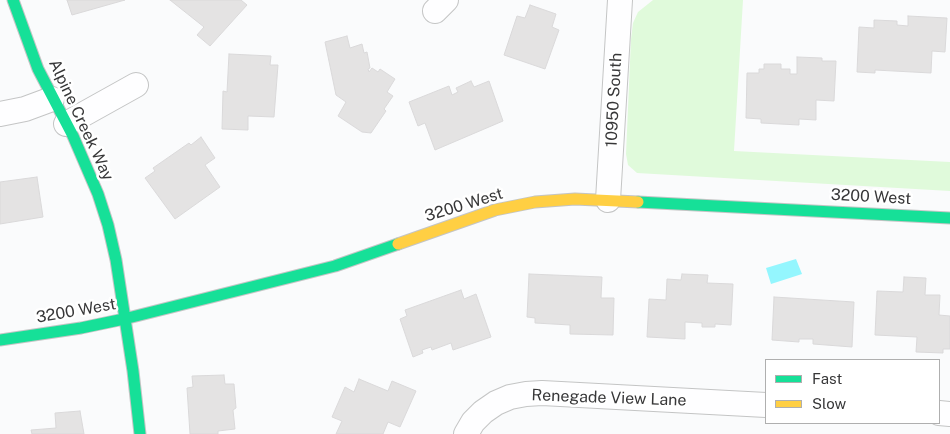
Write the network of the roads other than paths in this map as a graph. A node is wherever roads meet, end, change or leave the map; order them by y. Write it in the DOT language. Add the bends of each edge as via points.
graph roads {
  1 [pos="13,0"];
  2 [pos="620,0"];
  3 [pos="136,86"];
  4 [pos="52,99"];
  5 [pos="0,114"];
  6 [pos="66,124"];
  7 [pos="608,200"];
  8 [pos="950,218"];
  9 [pos="124,319"];
  10 [pos="0,340"];
  11 [pos="765,404"];
  12 [pos="140,434"];
  13 [pos="466,434"];
  1 -- 4 [label="street, Alpine Creek Way"];
  2 -- 7 [label="street, 10950 South"];
  3 -- 6 [label="street"];
  4 -- 5 [label="street"];
  4 -- 6 [label="street, Alpine Creek Way"];
  6 -- 9 [label="street, Alpine Creek Way" via="98,194 108,225"];
  7 -- 8 [label="street, 3200 West"];
  7 -- 9 [label="street, 3200 West" via="535,202 495,210 335,266"];
  9 -- 10 [label="street, 3200 West"];
  9 -- 12 [label="street, Alpine Creek Way"];
  11 -- 13 [label="street, Renegade View Lane" via="526,394 510,397 483,412"];
}
